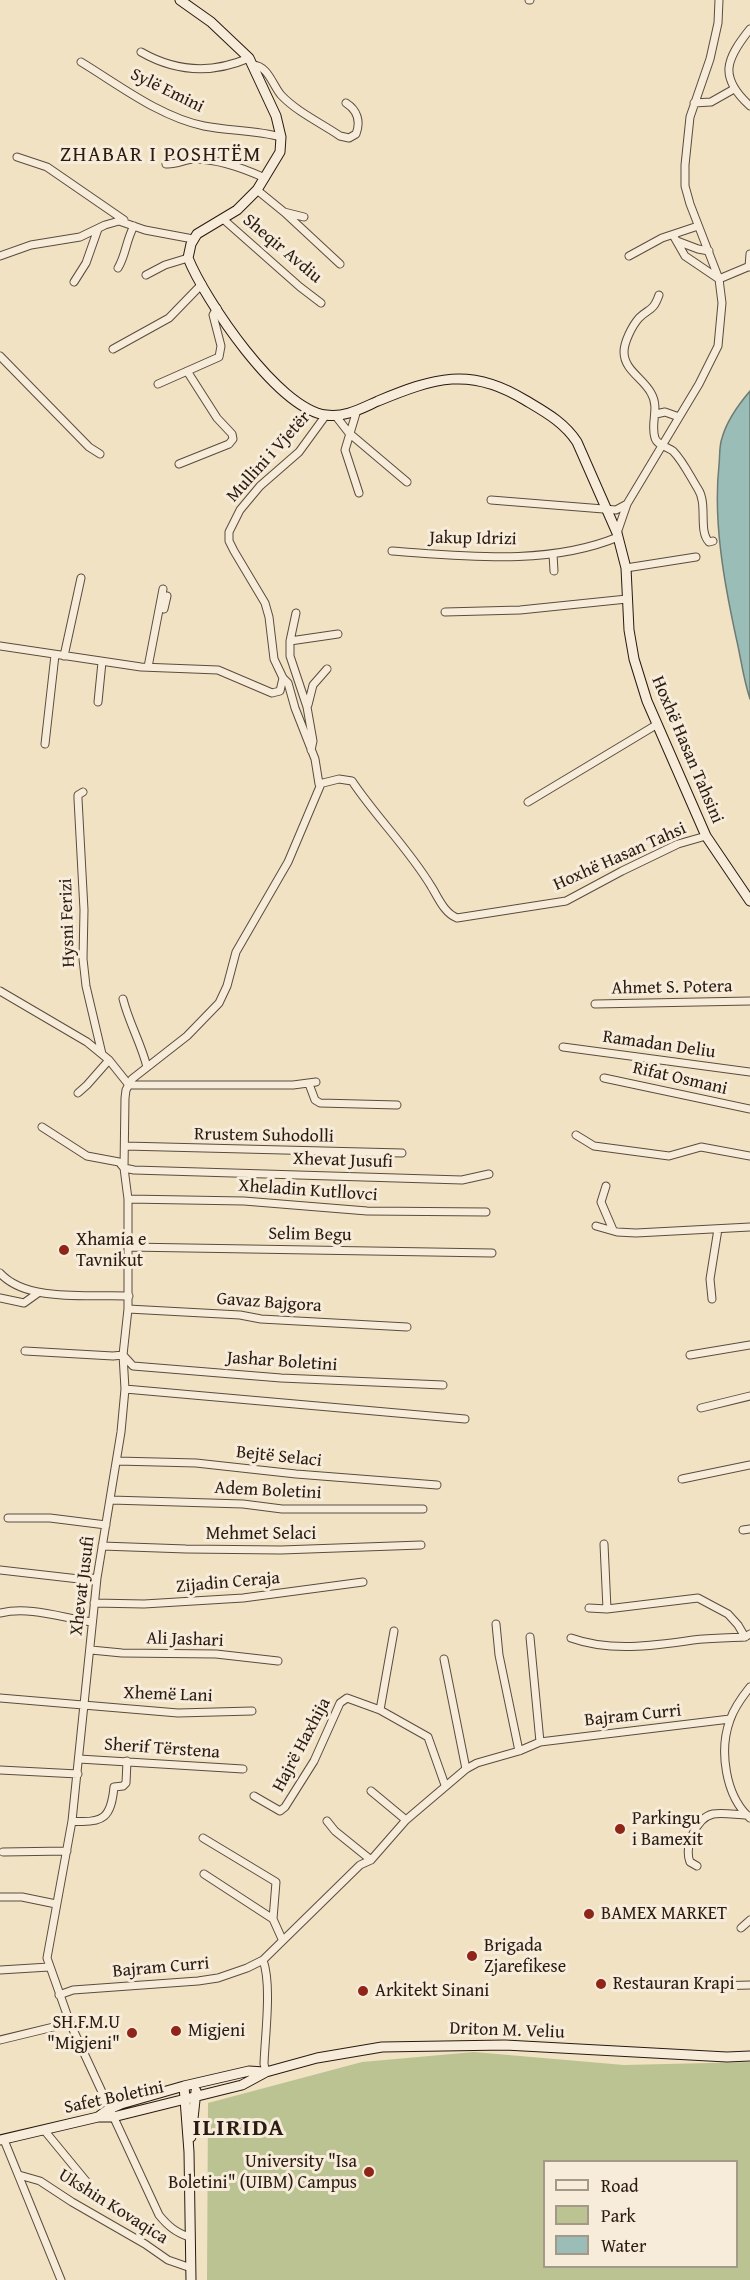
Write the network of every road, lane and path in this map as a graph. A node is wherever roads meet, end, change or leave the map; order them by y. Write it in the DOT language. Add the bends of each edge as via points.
graph roads {
  1 [pos="719,0"];
  2 [pos="188,2"];
  3 [pos="750,29"];
  4 [pos="141,52"];
  5 [pos="81,62"];
  6 [pos="251,62"];
  7 [pos="734,89"];
  8 [pos="346,103"];
  9 [pos="694,103"];
  10 [pos="750,106"];
  11 [pos="281,137"];
  12 [pos="17,157"];
  13 [pos="166,164"];
  14 [pos="265,178"];
  15 [pos="257,190"];
  16 [pos="284,212"];
  17 [pos="304,217"];
  18 [pos="223,219"];
  19 [pos="126,222"];
  20 [pos="134,226"];
  21 [pos="698,226"];
  22 [pos="98,229"];
  23 [pos="675,238"];
  24 [pos="193,239"];
  25 [pos="709,251"];
  26 [pos="750,254"];
  27 [pos="0,256"];
  28 [pos="629,256"];
  29 [pos="188,258"];
  30 [pos="340,264"];
  31 [pos="749,266"];
  32 [pos="118,268"];
  33 [pos="146,275"];
  34 [pos="720,279"];
  35 [pos="74,282"];
  36 [pos="202,284"];
  37 [pos="659,296"];
  38 [pos="321,303"];
  39 [pos="217,308"];
  40 [pos="114,349"];
  41 [pos="0,356"];
  42 [pos="187,371"];
  43 [pos="158,384"];
  44 [pos="357,410"];
  45 [pos="656,414"];
  46 [pos="331,415"];
  47 [pos="679,417"];
  48 [pos="349,433"];
  49 [pos="662,445"];
  50 [pos="100,454"];
  51 [pos="179,464"];
  52 [pos="407,482"];
  53 [pos="359,493"];
  54 [pos="491,500"];
  55 [pos="627,504"];
  56 [pos="608,508"];
  57 [pos="618,535"];
  58 [pos="713,541"];
  59 [pos="392,550"];
  60 [pos="553,554"];
  61 [pos="696,557"];
  62 [pos="626,567"];
  63 [pos="554,571"];
  64 [pos="81,578"];
  65 [pos="165,592"];
  66 [pos="627,599"];
  67 [pos="445,612"];
  68 [pos="296,614"];
  69 [pos="338,634"];
  70 [pos="290,641"];
  71 [pos="0,646"];
  72 [pos="55,655"];
  73 [pos="64,656"];
  74 [pos="102,662"];
  75 [pos="151,667"];
  76 [pos="327,669"];
  77 [pos="283,678"];
  78 [pos="98,702"];
  79 [pos="308,707"];
  80 [pos="656,725"];
  81 [pos="45,744"];
  82 [pos="311,750"];
  83 [pos="321,784"];
  84 [pos="84,792"];
  85 [pos="528,802"];
  86 [pos="706,836"];
  87 [pos="750,901"];
  88 [pos="0,991"];
  89 [pos="123,999"];
  90 [pos="750,1001"];
  91 [pos="595,1004"];
  92 [pos="563,1047"];
  93 [pos="105,1057"];
  94 [pos="147,1067"];
  95 [pos="750,1072"];
  96 [pos="604,1078"];
  97 [pos="129,1085"];
  98 [pos="78,1093"];
  99 [pos="397,1105"];
  100 [pos="750,1109"];
  101 [pos="42,1127"];
  102 [pos="576,1135"];
  103 [pos="125,1146"];
  104 [pos="402,1153"];
  105 [pos="750,1156"];
  106 [pos="124,1168"];
  107 [pos="489,1174"];
  108 [pos="606,1186"];
  109 [pos="128,1199"];
  110 [pos="486,1212"];
  111 [pos="596,1226"];
  112 [pos="750,1227"];
  113 [pos="718,1229"];
  114 [pos="613,1230"];
  115 [pos="128,1248"];
  116 [pos="492,1253"];
  117 [pos="0,1273"];
  118 [pos="38,1293"];
  119 [pos="129,1296"];
  120 [pos="0,1298"];
  121 [pos="712,1299"];
  122 [pos="129,1309"];
  123 [pos="407,1327"];
  124 [pos="750,1345"];
  125 [pos="25,1351"];
  126 [pos="123,1355"];
  127 [pos="690,1355"];
  128 [pos="443,1385"];
  129 [pos="125,1389"];
  130 [pos="750,1396"];
  131 [pos="701,1408"];
  132 [pos="465,1419"];
  133 [pos="117,1461"];
  134 [pos="750,1465"];
  135 [pos="682,1479"];
  136 [pos="437,1485"];
  137 [pos="111,1500"];
  138 [pos="423,1509"];
  139 [pos="8,1518"];
  140 [pos="106,1525"];
  141 [pos="604,1544"];
  142 [pos="421,1545"];
  143 [pos="102,1546"];
  144 [pos="0,1570"];
  145 [pos="97,1578"];
  146 [pos="363,1582"];
  147 [pos="94,1603"];
  148 [pos="589,1608"];
  149 [pos="607,1609"];
  150 [pos="0,1613"];
  151 [pos="92,1622"];
  152 [pos="496,1624"];
  153 [pos="394,1631"];
  154 [pos="747,1635"];
  155 [pos="530,1637"];
  156 [pos="571,1638"];
  157 [pos="91,1650"];
  158 [pos="444,1659"];
  159 [pos="278,1661"];
  160 [pos="750,1687"];
  161 [pos="0,1698"];
  162 [pos="83,1706"];
  163 [pos="380,1710"];
  164 [pos="252,1711"];
  165 [pos="730,1719"];
  166 [pos="540,1742"];
  167 [pos="519,1751"];
  168 [pos="79,1758"];
  169 [pos="127,1761"];
  170 [pos="243,1769"];
  171 [pos="466,1769"];
  172 [pos="0,1770"];
  173 [pos="78,1774"];
  174 [pos="446,1785"];
  175 [pos="371,1791"];
  176 [pos="254,1796"];
  177 [pos="748,1817"];
  178 [pos="72,1821"];
  179 [pos="327,1821"];
  180 [pos="406,1821"];
  181 [pos="203,1838"];
  182 [pos="67,1851"];
  183 [pos="3,1852"];
  184 [pos="370,1860"];
  185 [pos="697,1866"];
  186 [pos="204,1874"];
  187 [pos="0,1896"];
  188 [pos="56,1904"];
  189 [pos="273,1919"];
  190 [pos="750,1920"];
  191 [pos="741,1928"];
  192 [pos="282,1939"];
  193 [pos="263,1960"];
  194 [pos="49,1967"];
  195 [pos="0,1970"];
  196 [pos="750,1985"];
  197 [pos="716,1986"];
  198 [pos="59,1995"];
  199 [pos="70,2022"];
  200 [pos="0,2040"];
  201 [pos="750,2056"];
  202 [pos="266,2072"];
  203 [pos="190,2085"];
  204 [pos="191,2098"];
  205 [pos="111,2113"];
  206 [pos="44,2130"];
  207 [pos="2,2140"];
  208 [pos="19,2175"];
  209 [pos="86,2181"];
  210 [pos="189,2237"];
  211 [pos="191,2268"];
  212 [pos="61,2280"];
  213 [pos="191,2280"];
  1 -- 9 [label="street" via="710,58"];
  2 -- 6 [label="street"];
  3 -- 7 [label="street" via="732,56 729,80"];
  4 -- 6 [label="street" via="191,70"];
  5 -- 11 [label="street, Sylë Emini" via="157,108 183,119 203,126"];
  6 -- 8 [label="street" via="264,69 291,104 349,138 356,134 359,122 354,109"];
  6 -- 11 [label="street" via="276,116"];
  7 -- 9 [label="street" via="711,102"];
  7 -- 10 [label="street"];
  9 -- 21 [label="street" via="686,140 685,186"];
  11 -- 14 [label="street, Sheqir Avdiu" via="280,152"];
  12 -- 19 [label="street" via="56,172"];
  13 -- 14 [label="street" via="194,159 212,161"];
  14 -- 15 [label="street, Sheqir Avdiu"];
  15 -- 16 [label="street, Sheqir Avdiu"];
  15 -- 18 [label="street, Sheqir Avdiu"];
  16 -- 17 [label="street, Sheqir Avdiu"];
  16 -- 30 [label="street"];
  18 -- 24 [label="street, Sheqir Avdiu"];
  18 -- 38 [label="street, Sheqir Avdiu"];
  19 -- 20 [label="street"];
  19 -- 22 [label="street"];
  20 -- 24 [label="street"];
  20 -- 32 [label="street"];
  21 -- 23 [label="street"];
  21 -- 25 [label="street"];
  22 -- 27 [label="street"];
  22 -- 35 [label="street"];
  23 -- 25 [label="street"];
  23 -- 28 [label="street" via="662,238"];
  23 -- 34 [label="street" via="686,256"];
  24 -- 29 [label="street"];
  25 -- 34 [label="street"];
  26 -- 31 [label="street"];
  29 -- 33 [label="street"];
  29 -- 36 [label="street"];
  31 -- 34 [label="street"];
  34 -- 47 [label="street" via="718,346"];
  36 -- 39 [label="street"];
  36 -- 40 [label="street" via="169,318"];
  37 -- 45 [label="street" via="654,308 634,325 624,354 629,367 652,393"];
  39 -- 42 [label="street" via="213,315 221,355"];
  39 -- 46 [label="street" via="263,372 307,408"];
  41 -- 50 [label="street"];
  42 -- 43 [label="street"];
  42 -- 51 [label="street" via="233,439"];
  44 -- 46 [label="street, Hoxhë Hasan Tahsini"];
  44 -- 48 [label="street"];
  44 -- 56 [label="street, Hoxhë Hasan Tahsini" via="441,380 468,378 492,383 546,412 570,431"];
  45 -- 47 [label="street" via="665,412"];
  45 -- 49 [label="street" via="655,437"];
  46 -- 48 [label="street"];
  46 -- 77 [label="street, Mullini i Vjetër" via="299,452 260,486 229,532 229,541 265,603 274,659"];
  47 -- 49 [label="street"];
  48 -- 52 [label="street"];
  48 -- 53 [label="street" via="346,457"];
  49 -- 55 [label="street"];
  49 -- 58 [label="street" via="677,456 699,490 705,537"];
  54 -- 56 [label="street"];
  55 -- 56 [label="street" via="618,509"];
  55 -- 57 [label="street"];
  56 -- 57 [label="street, Hoxhë Hasan Tahsini"];
  57 -- 60 [label="street, Jakup Idrizi" via="589,548"];
  57 -- 62 [label="street, Hoxhë Hasan Tahsini"];
  59 -- 60 [label="street, Jakup Idrizi" via="461,556"];
  60 -- 63 [label="street"];
  61 -- 62 [label="street"];
  62 -- 66 [label="street, Hoxhë Hasan Tahsini"];
  64 -- 73 [label="street"];
  65 -- 75 [label="street"];
  66 -- 67 [label="street" via="520,610"];
  66 -- 80 [label="street, Hoxhë Hasan Tahsini" via="638,674"];
  68 -- 70 [label="street, Mullini i Vjetër"];
  69 -- 70 [label="street"];
  70 -- 79 [label="street, Mullini i Vjetër" via="292,665"];
  71 -- 72 [label="street"];
  72 -- 73 [label="street"];
  72 -- 81 [label="street"];
  73 -- 74 [label="street"];
  74 -- 75 [label="street"];
  74 -- 78 [label="street"];
  75 -- 77 [label="street" via="218,670 272,693 280,691"];
  76 -- 79 [label="street, Mullini i Vjetër" via="313,685"];
  77 -- 82 [label="street, Mullini i Vjetër"];
  79 -- 82 [label="street, Mullini i Vjetër"];
  80 -- 85 [label="street"];
  80 -- 86 [label="street, Hoxhë Hasan Tahsini"];
  82 -- 83 [label="street, Mullini i Vjetër" via="317,782"];
  83 -- 86 [label="street, Hoxhë Hasan Tahsi" via="339,779 352,781 454,917 566,901 678,844"];
  83 -- 94 [label="street" via="288,862 240,943 219,1003 187,1036"];
  84 -- 93 [label="street, Hysni Ferizi" via="78,795 83,959"];
  86 -- 87 [label="street, Hoxhë Hasan Tahsini"];
  88 -- 93 [label="street, Hysni Ferizi" via="87,1042"];
  89 -- 94 [label="street"];
  90 -- 91 [label="street, Ahmet S. Potera"];
  92 -- 95 [label="street, Ramadan Deliu"];
  93 -- 97 [label="street, Hysni Ferizi"];
  93 -- 98 [label="street"];
  94 -- 97 [label="street"];
  96 -- 100 [label="street, Rifat Osmani"];
  97 -- 99 [label="street" via="313,1083 315,1100 320,1103"];
  97 -- 103 [label="street, Xhevat Jusufi" via="125,1098"];
  101 -- 106 [label="street, Xhevat Jusufi" via="87,1156 119,1162"];
  102 -- 105 [label="street" via="594,1146 669,1156 701,1147"];
  103 -- 104 [label="street, Rrustem Suhodolli"];
  103 -- 106 [label="street, Xhevat Jusufi"];
  106 -- 107 [label="street, Xhevat Jusufi" via="462,1180"];
  106 -- 109 [label="street, Xhevat Jusufi"];
  108 -- 114 [label="street" via="601,1202"];
  109 -- 110 [label="street, Xheladin Kutllovci" via="367,1211"];
  109 -- 115 [label="street, Xhevat Jusufi"];
  111 -- 114 [label="street"];
  112 -- 113 [label="street"];
  113 -- 114 [label="street" via="636,1233"];
  113 -- 121 [label="street" via="710,1279"];
  115 -- 116 [label="street, Selim Begu"];
  115 -- 119 [label="street, Xhevat Jusufi"];
  117 -- 118 [label="street"];
  118 -- 119 [label="street"];
  118 -- 120 [label="street" via="24,1303"];
  119 -- 122 [label="street, Xhevat Jusufi"];
  122 -- 123 [label="street, Gavaz Bajgora"];
  122 -- 126 [label="street, Xhevat Jusufi"];
  124 -- 127 [label="street"];
  125 -- 126 [label="street"];
  126 -- 128 [label="street, Jashar Boletini" via="133,1366"];
  126 -- 129 [label="street, Xhevat Jusufi"];
  129 -- 132 [label="street"];
  129 -- 133 [label="street, Xhevat Jusufi"];
  130 -- 131 [label="street"];
  133 -- 136 [label="street, Bejtë Selaci" via="196,1463"];
  133 -- 137 [label="street, Xhevat Jusufi"];
  134 -- 135 [label="street"];
  137 -- 138 [label="street, Adem Boletini" via="282,1509"];
  137 -- 140 [label="street, Xhevat Jusufi"];
  139 -- 140 [label="street"];
  140 -- 143 [label="street, Xhevat Jusufi"];
  141 -- 149 [label="street"];
  142 -- 143 [label="street, Mehmet Selaci" via="281,1550"];
  143 -- 145 [label="street, Xhevat Jusufi"];
  144 -- 145 [label="street"];
  145 -- 147 [label="street, Xhevat Jusufi"];
  146 -- 147 [label="street, Zijadin Ceraja" via="243,1598"];
  147 -- 151 [label="street, Xhevat Jusufi"];
  148 -- 149 [label="street"];
  149 -- 154 [label="street" via="698,1598 728,1614"];
  150 -- 151 [label="street" via="42,1612"];
  151 -- 157 [label="street, Xhevat Jusufi"];
  152 -- 167 [label="street"];
  153 -- 163 [label="street"];
  154 -- 156 [label="street" via="647,1647 596,1644"];
  155 -- 166 [label="street"];
  157 -- 159 [label="street, Ali Jashari" via="216,1654"];
  157 -- 162 [label="street, Xhevat Jusufi"];
  158 -- 171 [label="street"];
  160 -- 165 [label="street"];
  161 -- 162 [label="street, Xhemë Lani"];
  162 -- 164 [label="street, Xhemë Lani" via="178,1713"];
  162 -- 168 [label="street, Xhevat Jusufi"];
  163 -- 174 [label="street, Hajrë Haxhija" via="428,1737"];
  163 -- 176 [label="street, Hajrë Haxhija" via="354,1699 342,1700 314,1761 285,1807 279,1811"];
  165 -- 166 [label="street, Bajram Curri"];
  165 -- 177 [label="street" via="726,1770"];
  166 -- 167 [label="street, Bajram Curri"];
  167 -- 171 [label="street, Bajram Curri"];
  168 -- 169 [label="street, Sherif Tërstena"];
  168 -- 173 [label="street, Xhevat Jusufi"];
  169 -- 170 [label="street, Sherif Tërstena"];
  169 -- 178 [label="street" via="126,1783 114,1787 112,1809 99,1819"];
  171 -- 174 [label="street, Bajram Curri"];
  172 -- 173 [label="street"];
  173 -- 178 [label="street, Xhevat Jusufi"];
  174 -- 180 [label="street, Bajram Curri"];
  175 -- 180 [label="street"];
  177 -- 185 [label="street" via="713,1814 701,1822 687,1854"];
  178 -- 182 [label="street, Xhevat Jusufi"];
  179 -- 184 [label="street"];
  180 -- 184 [label="street, Bajram Curri"];
  181 -- 189 [label="street" via="276,1882"];
  182 -- 183 [label="street"];
  182 -- 188 [label="street, Xhevat Jusufi"];
  184 -- 192 [label="street, Bajram Curri"];
  186 -- 189 [label="street"];
  187 -- 188 [label="street"];
  188 -- 194 [label="street, Xhevat Jusufi"];
  189 -- 192 [label="street"];
  190 -- 191 [label="street"];
  192 -- 193 [label="street, Bajram Curri"];
  193 -- 198 [label="street, Bajram Curri" via="218,1978 73,1990"];
  193 -- 202 [label="street"];
  194 -- 195 [label="street"];
  194 -- 198 [label="street, Xhevat Jusufi"];
  196 -- 197 [label="street"];
  198 -- 199 [label="street, Xhevat Jusufi"];
  199 -- 200 [label="street"];
  199 -- 205 [label="street, Xhevat Jusufi"];
  201 -- 202 [label="street, Driton M. Veliu" via="505,2045 382,2047"];
  202 -- 203 [label="street, Driton M. Veliu" via="249,2071"];
  202 -- 204 [label="street, Driton M. Veliu" via="242,2085"];
  203 -- 204 [label="street, Ukshin Kovaqica"];
  203 -- 205 [label="street, Safet Boletini"];
  204 -- 205 [label="street, Safet Boletini"];
  204 -- 210 [label="street, Ukshin Kovaqica"];
  205 -- 206 [label="street, Safet Boletini"];
  205 -- 210 [label="street, Xhevat Jusufi" via="159,2215 167,2226"];
  206 -- 207 [label="street, Safet Boletini"];
  206 -- 209 [label="street, Safet Boletini"];
  207 -- 208 [label="street"];
  208 -- 211 [label="street, Ukshin Kovaqica" via="40,2181 168,2260"];
  208 -- 212 [label="street"];
  210 -- 211 [label="street, Ukshin Kovaqica"];
  211 -- 213 [label="street, Ukshin Kovaqica"];
}
